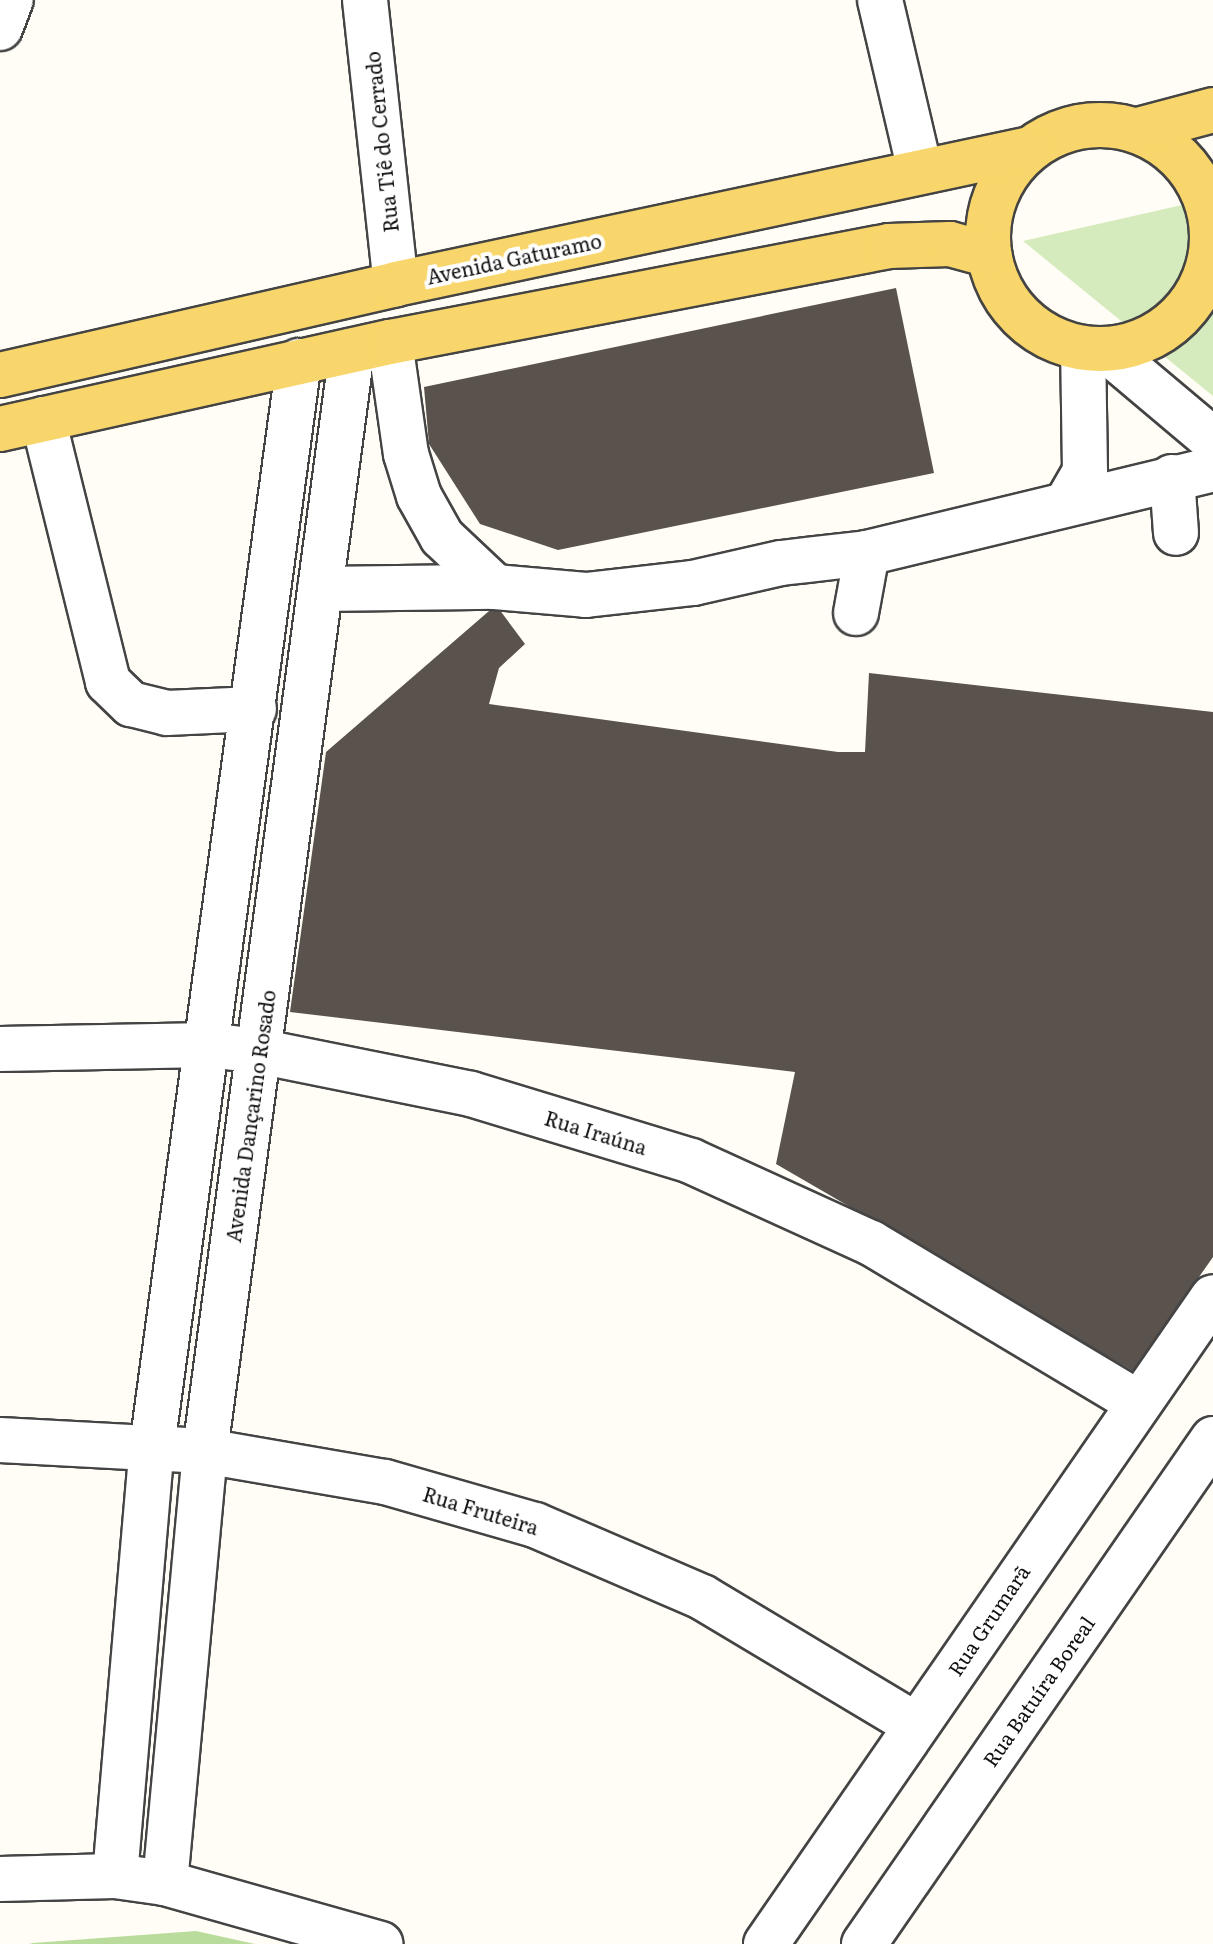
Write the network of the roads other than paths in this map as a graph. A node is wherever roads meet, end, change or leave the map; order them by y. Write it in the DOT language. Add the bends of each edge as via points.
graph roads {
  1 [pos="11,0"];
  2 [pos="365,0"];
  3 [pos="880,0"];
  4 [pos="0,28"];
  5 [pos="1213,110"];
  6 [pos="1138,130"];
  7 [pos="1030,149"];
  8 [pos="920,170"];
  9 [pos="1212,219"];
  10 [pos="990,255"];
  11 [pos="1211,272"];
  12 [pos="396,284"];
  13 [pos="371,346"];
  14 [pos="1094,350"];
  15 [pos="299,361"];
  16 [pos="0,375"];
  17 [pos="43,419"];
  18 [pos="0,429"];
  19 [pos="1213,440"];
  20 [pos="1193,473"];
  21 [pos="1068,501"];
  22 [pos="1176,533"];
  23 [pos="867,553"];
  24 [pos="495,587"];
  25 [pos="320,589"];
  26 [pos="856,613"];
  27 [pos="252,725"];
  28 [pos="299,746"];
  29 [pos="209,1045"];
  30 [pos="0,1049"];
  31 [pos="258,1051"];
  32 [pos="1213,1297"];
  33 [pos="1137,1402"];
  34 [pos="1213,1439"];
  35 [pos="0,1440"];
  36 [pos="152,1447"];
  37 [pos="205,1451"];
  38 [pos="916,1725"];
  39 [pos="115,1876"];
  40 [pos="0,1879"];
  41 [pos="165,1883"];
  42 [pos="381,1944"];
  43 [pos="766,1944"];
  44 [pos="864,1944"];
  1 -- 4 [label="street"];
  2 -- 12 [label="street, Rua Tiê do Cerrado"];
  3 -- 8 [label="street"];
  5 -- 6 [label="main road"];
  6 -- 7 [label="main road" via="1095,124 1072,128"];
  6 -- 9 [label="main road" via="1180,157 1206,197"];
  7 -- 8 [label="main road, Avenida Gaturamo"];
  7 -- 10 [label="main road" via="1000,186 992,208"];
  8 -- 12 [label="main road, Avenida Gaturamo"];
  9 -- 11 [label="main road"];
  10 -- 13 [label="main road" via="950,244 889,246"];
  10 -- 14 [label="main road" via="1001,288 1021,317 1060,343"];
  11 -- 14 [label="main road" via="1171,325 1152,338"];
  12 -- 16 [label="main road, Avenida Gaturamo"];
  13 -- 15 [label="main road"];
  13 -- 24 [label="street" via="419,496 442,537"];
  13 -- 25 [label="street, Avenida Dançarino Rosado"];
  14 -- 19 [label="street"];
  14 -- 21 [label="street" via="1085,471"];
  15 -- 17 [label="main road"];
  15 -- 27 [label="street"];
  17 -- 18 [label="main road"];
  17 -- 27 [label="street" via="108,682 131,704"];
  20 -- 21 [label="street"];
  20 -- 22 [label="street"];
  21 -- 23 [label="street"];
  23 -- 24 [label="street" via="586,595"];
  23 -- 26 [label="street"];
  24 -- 25 [label="street"];
  25 -- 28 [label="street, Avenida Dançarino Rosado"];
  27 -- 28 [label="street"];
  27 -- 29 [label="street"];
  28 -- 31 [label="street, Avenida Dançarino Rosado"];
  29 -- 30 [label="street, Rua Iraúna"];
  29 -- 31 [label="street, Rua Iraúna"];
  29 -- 36 [label="street"];
  31 -- 33 [label="street, Rua Iraúna" via="471,1094 691,1161 871,1243"];
  31 -- 37 [label="street, Avenida Dançarino Rosado"];
  32 -- 33 [label="street, Rua Grumarã"];
  33 -- 38 [label="street, Rua Grumarã"];
  34 -- 44 [label="street, Rua Batuíra Boreal"];
  35 -- 36 [label="street, Rua Fruteira"];
  36 -- 37 [label="street, Rua Fruteira"];
  36 -- 39 [label="street"];
  37 -- 38 [label="street, Rua Fruteira" via="385,1482 535,1525 702,1597"];
  37 -- 41 [label="street, Avenida Dançarino Rosado"];
  38 -- 43 [label="street, Rua Grumarã"];
  39 -- 40 [label="street"];
  39 -- 41 [label="street"];
  41 -- 42 [label="street"];
}
